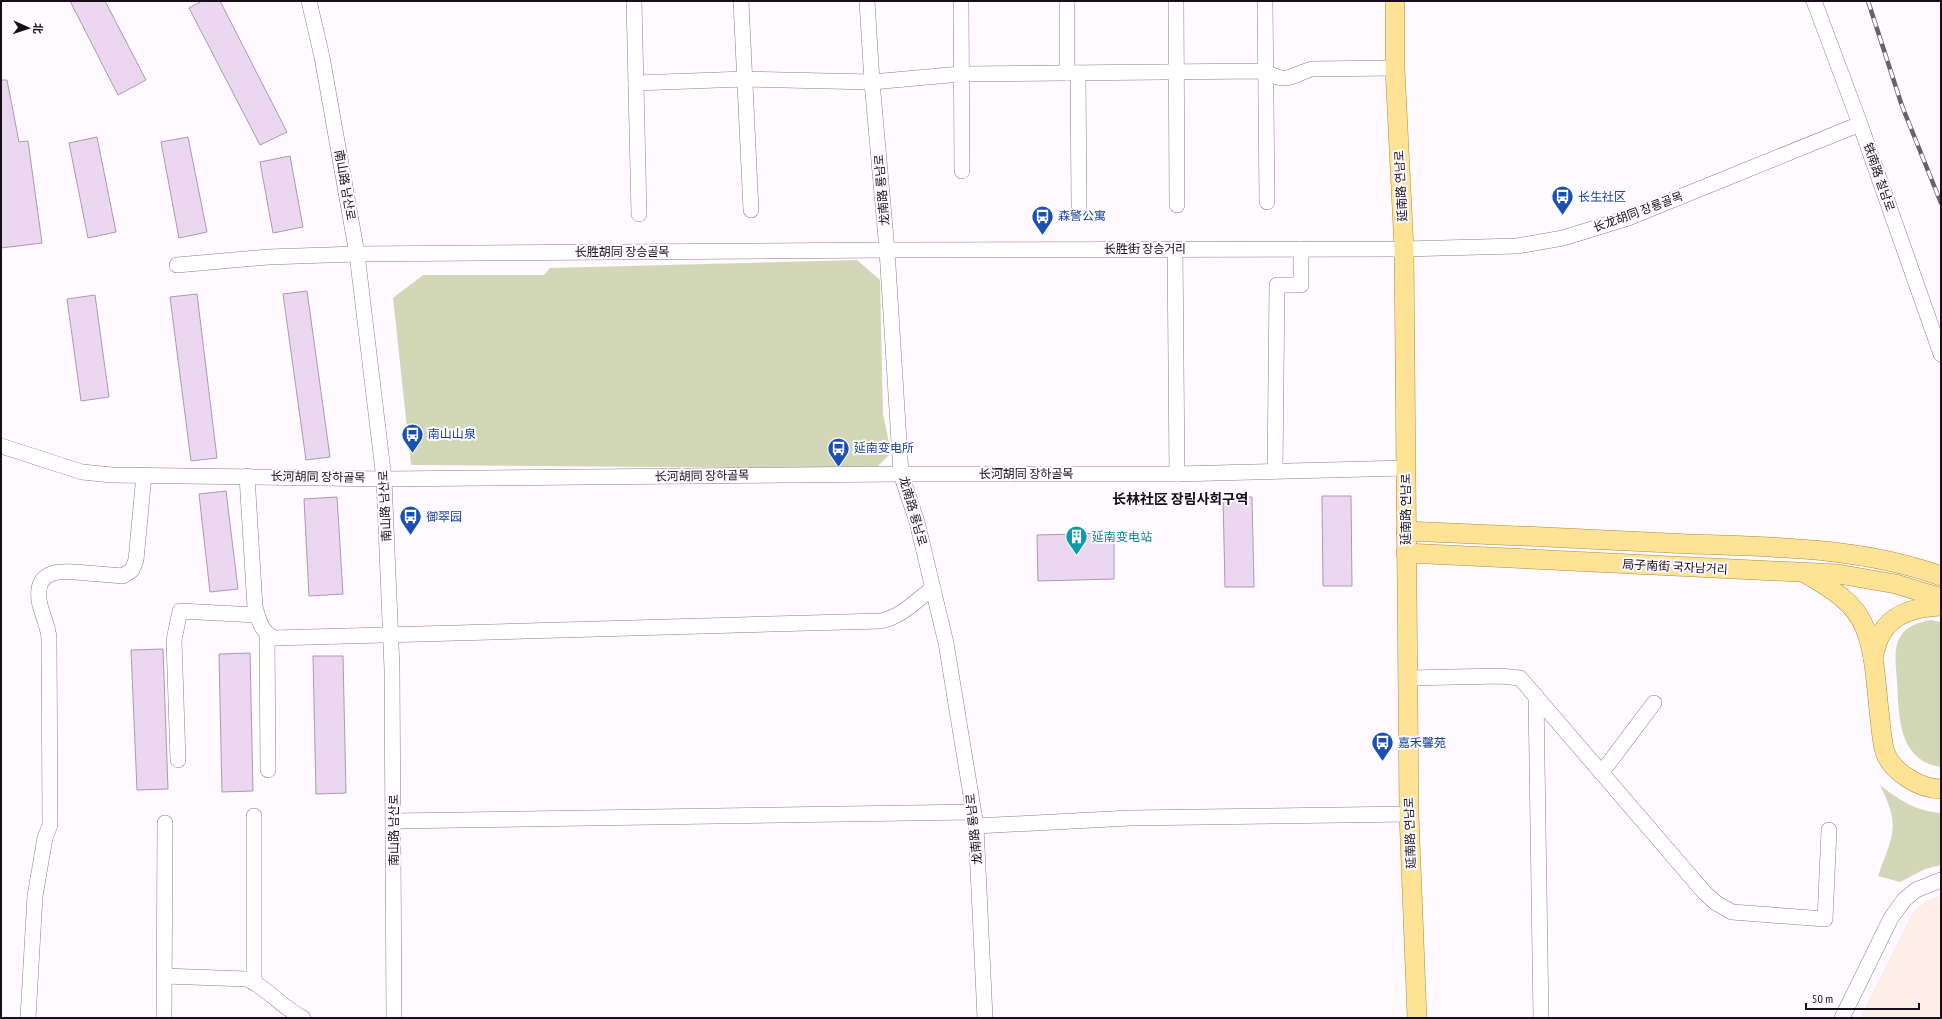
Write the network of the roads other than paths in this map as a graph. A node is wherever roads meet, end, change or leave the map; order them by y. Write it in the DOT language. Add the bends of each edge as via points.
graph roads {
  1 [pos="309,1"];
  2 [pos="634,1"];
  3 [pos="742,1"];
  4 [pos="866,1"];
  5 [pos="961,1"];
  6 [pos="1067,1"];
  7 [pos="1176,1"];
  8 [pos="1266,1"];
  9 [pos="1395,1"];
  10 [pos="1814,1"];
  11 [pos="1395,68"];
  12 [pos="1176,72"];
  13 [pos="1266,72"];
  14 [pos="1073,73"];
  15 [pos="961,74"];
  16 [pos="745,79"];
  17 [pos="872,82"];
  18 [pos="636,83"];
  19 [pos="1860,124"];
  20 [pos="962,171"];
  21 [pos="1267,202"];
  22 [pos="1176,205"];
  23 [pos="1079,206"];
  24 [pos="750,210"];
  25 [pos="639,214"];
  26 [pos="1175,249"];
  27 [pos="1301,249"];
  28 [pos="1404,249"];
  29 [pos="887,250"];
  30 [pos="357,254"];
  31 [pos="177,265"];
  32 [pos="1941,354"];
  33 [pos="1,446"];
  34 [pos="1406,468"];
  35 [pos="1275,470"];
  36 [pos="144,474"];
  37 [pos="901,474"];
  38 [pos="1177,474"];
  39 [pos="247,476"];
  40 [pos="384,479"];
  41 [pos="1406,531"];
  42 [pos="1406,554"];
  43 [pos="1804,573"];
  44 [pos="1941,576"];
  45 [pos="933,588"];
  46 [pos="1941,598"];
  47 [pos="1941,606"];
  48 [pos="257,615"];
  49 [pos="267,634"];
  50 [pos="391,635"];
  51 [pos="1872,659"];
  52 [pos="1408,678"];
  53 [pos="1536,696"];
  54 [pos="1654,703"];
  55 [pos="178,760"];
  56 [pos="268,770"];
  57 [pos="1602,772"];
  58 [pos="1941,789"];
  59 [pos="1410,814"];
  60 [pos="254,816"];
  61 [pos="975,819"];
  62 [pos="394,821"];
  63 [pos="165,823"];
  64 [pos="1829,830"];
  65 [pos="1941,880"];
  66 [pos="164,976"];
  67 [pos="254,982"];
  68 [pos="28,1018"];
  69 [pos="164,1018"];
  70 [pos="303,1018"];
  71 [pos="394,1018"];
  72 [pos="985,1018"];
  73 [pos="1416,1018"];
  74 [pos="1541,1018"];
  75 [pos="1842,1018"];
  1 -- 30 [label="street, 南山路 남산로" via="322,57"];
  2 -- 18 [label="street"];
  3 -- 16 [label="street"];
  4 -- 17 [label="street, 龙南路 룡남로"];
  5 -- 15 [label="street"];
  6 -- 14 [label="street"];
  7 -- 12 [label="street"];
  8 -- 13 [label="street"];
  9 -- 11 [label="main road, 延南路 연남로"];
  10 -- 19 [label="street, 铁南路 철남로"];
  11 -- 13 [label="street" via="1312,69 1282,79"];
  11 -- 28 [label="main road, 延南路 연남로"];
  12 -- 13 [label="street"];
  12 -- 14 [label="street"];
  12 -- 22 [label="street"];
  13 -- 21 [label="street"];
  14 -- 15 [label="street"];
  14 -- 23 [label="street"];
  15 -- 17 [label="street"];
  15 -- 20 [label="street"];
  16 -- 17 [label="street"];
  16 -- 18 [label="street"];
  16 -- 24 [label="street"];
  17 -- 29 [label="street, 龙南路 룡남로"];
  18 -- 25 [label="street"];
  19 -- 28 [label="street, 长龙胡同 장룡골목" via="1628,218 1563,238 1517,246"];
  19 -- 32 [label="street, 铁南路 철남로"];
  26 -- 27 [label="street, 长胜街 장승거리"];
  26 -- 29 [label="street, 长胜街 장승거리"];
  26 -- 38 [label="street"];
  27 -- 28 [label="street, 长胜街 장승거리"];
  27 -- 35 [label="street" via="1301,286 1277,285"];
  28 -- 34 [label="main road, 延南路 연남로"];
  29 -- 30 [label="street, 长胜胡同 장승골목"];
  29 -- 37 [label="street, 龙南路 룡남로"];
  30 -- 31 [label="street, 长胜胡同 장승골목" via="268,257"];
  30 -- 40 [label="street, 南山路 남산로"];
  33 -- 36 [label="street, 长河胡同 장하골목" via="82,472"];
  34 -- 35 [label="street, 长河胡同 장하골목"];
  34 -- 41 [label="main road, 延南路 연남로"];
  35 -- 38 [label="street, 长河胡同 장하골목"];
  36 -- 39 [label="street, 长河胡同 장하골목"];
  36 -- 68 [label="street" via="136,560 132,570 124,576 58,572 45,577 39,586 39,601 49,638 50,825 45,838 35,896"];
  37 -- 38 [label="street, 长河胡同 장하골목"];
  37 -- 40 [label="street, 长河胡同 장하골목"];
  37 -- 45 [label="street, 龙南路 룡남로" via="918,522"];
  39 -- 40 [label="street, 长河胡同 장하골목"];
  39 -- 48 [label="street"];
  40 -- 50 [label="street, 南山路 남산로"];
  41 -- 42 [label="main road, 延南路 연남로"];
  41 -- 44 [label="main road, 局子南街 국자남거리" via="1787,548 1882,559"];
  42 -- 43 [label="main road, 局子南街 국자남거리"];
  42 -- 52 [label="main road, 延南路 연남로"];
  43 -- 46 [label="main road, 局子南街 국자남거리" via="1838,574 1896,584"];
  43 -- 51 [label="main road" via="1842,597 1855,611 1865,627"];
  45 -- 50 [label="street" via="898,615 881,621"];
  45 -- 61 [label="street, 龙南路 룡남로" via="946,642"];
  47 -- 51 [label="main road" via="1914,609 1899,615 1881,634"];
  48 -- 49 [label="street"];
  48 -- 55 [label="street" via="180,611 174,640"];
  49 -- 50 [label="street" via="274,638"];
  49 -- 56 [label="street"];
  50 -- 62 [label="street, 南山路 남산로"];
  51 -- 58 [label="main road" via="1881,735 1886,753 1897,769 1908,778 1924,786"];
  52 -- 53 [label="street" via="1514,677 1520,678"];
  52 -- 59 [label="main road, 延南路 연남로"];
  53 -- 57 [label="street"];
  53 -- 74 [label="street"];
  54 -- 57 [label="street"];
  57 -- 64 [label="street" via="1704,892 1732,912 1825,919"];
  59 -- 61 [label="street"];
  59 -- 73 [label="main road, 延南路 연남로"];
  60 -- 67 [label="street"];
  61 -- 62 [label="street"];
  61 -- 72 [label="street, 龙南路 룡남로"];
  62 -- 71 [label="street, 南山路 남산로"];
  63 -- 66 [label="street"];
  65 -- 75 [label="street" via="1916,890 1904,900 1891,918"];
  66 -- 67 [label="street" via="246,979"];
  66 -- 69 [label="street"];
  67 -- 70 [label="street" via="290,1012"];
}
